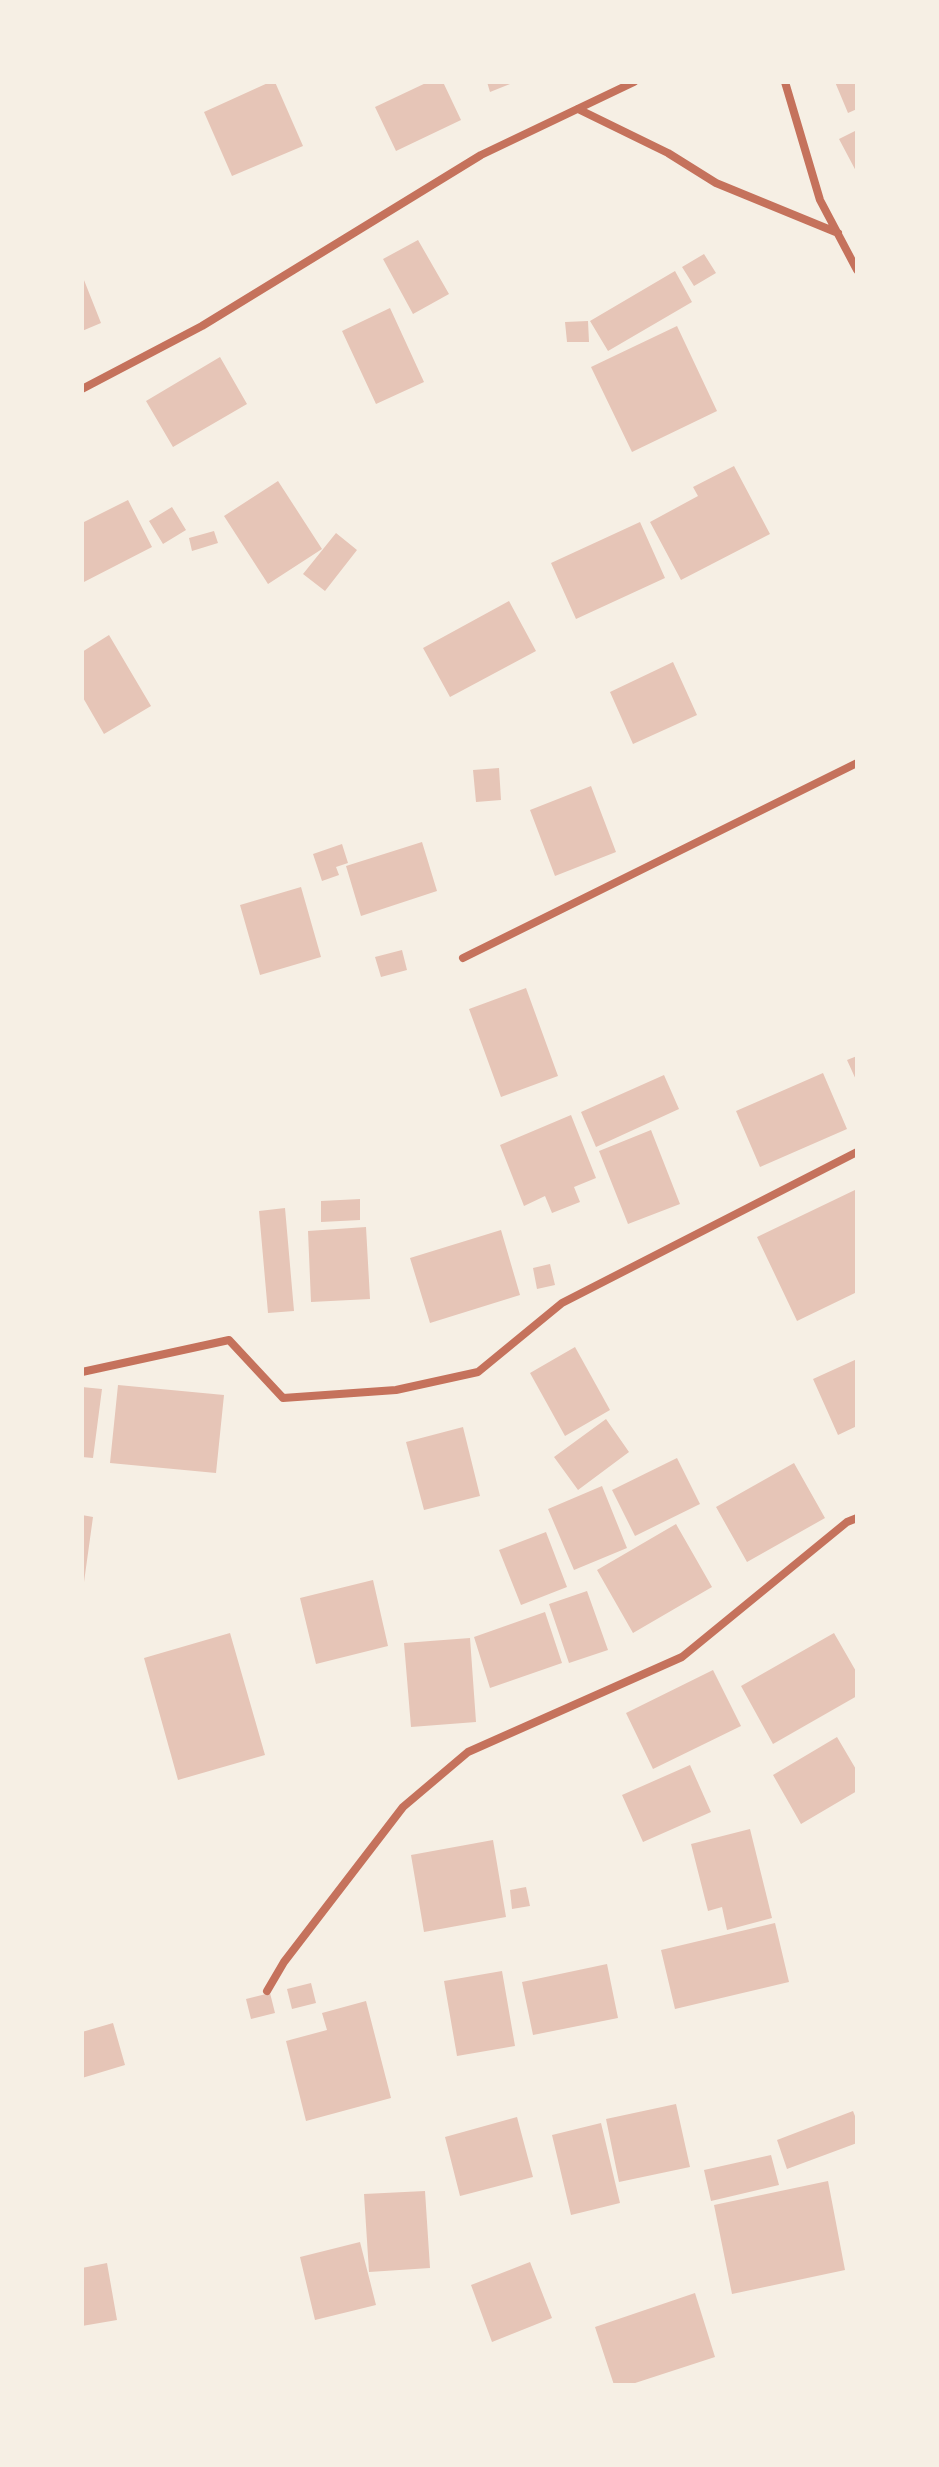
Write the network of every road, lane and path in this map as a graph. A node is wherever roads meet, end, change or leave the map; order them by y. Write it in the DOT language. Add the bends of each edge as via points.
graph roads {
  1 [pos="634,82"];
  2 [pos="785,82"];
  3 [pos="578,109"];
  4 [pos="838,233"];
  5 [pos="857,270"];
  6 [pos="82,389"];
  7 [pos="857,763"];
  8 [pos="463,958"];
  9 [pos="857,1152"];
  10 [pos="82,1372"];
  11 [pos="857,1518"];
  12 [pos="267,1991"];
  1 -- 3 [label="street"];
  2 -- 4 [label="street" via="820,200"];
  3 -- 4 [label="street" via="716,183"];
  3 -- 6 [label="street" via="481,155 202,326"];
  4 -- 5 [label="street"];
  7 -- 8 [label="street"];
  9 -- 10 [label="street" via="562,1303 478,1372 396,1390 283,1398 229,1340"];
  11 -- 12 [label="street" via="682,1657 468,1752 403,1807"];
}
